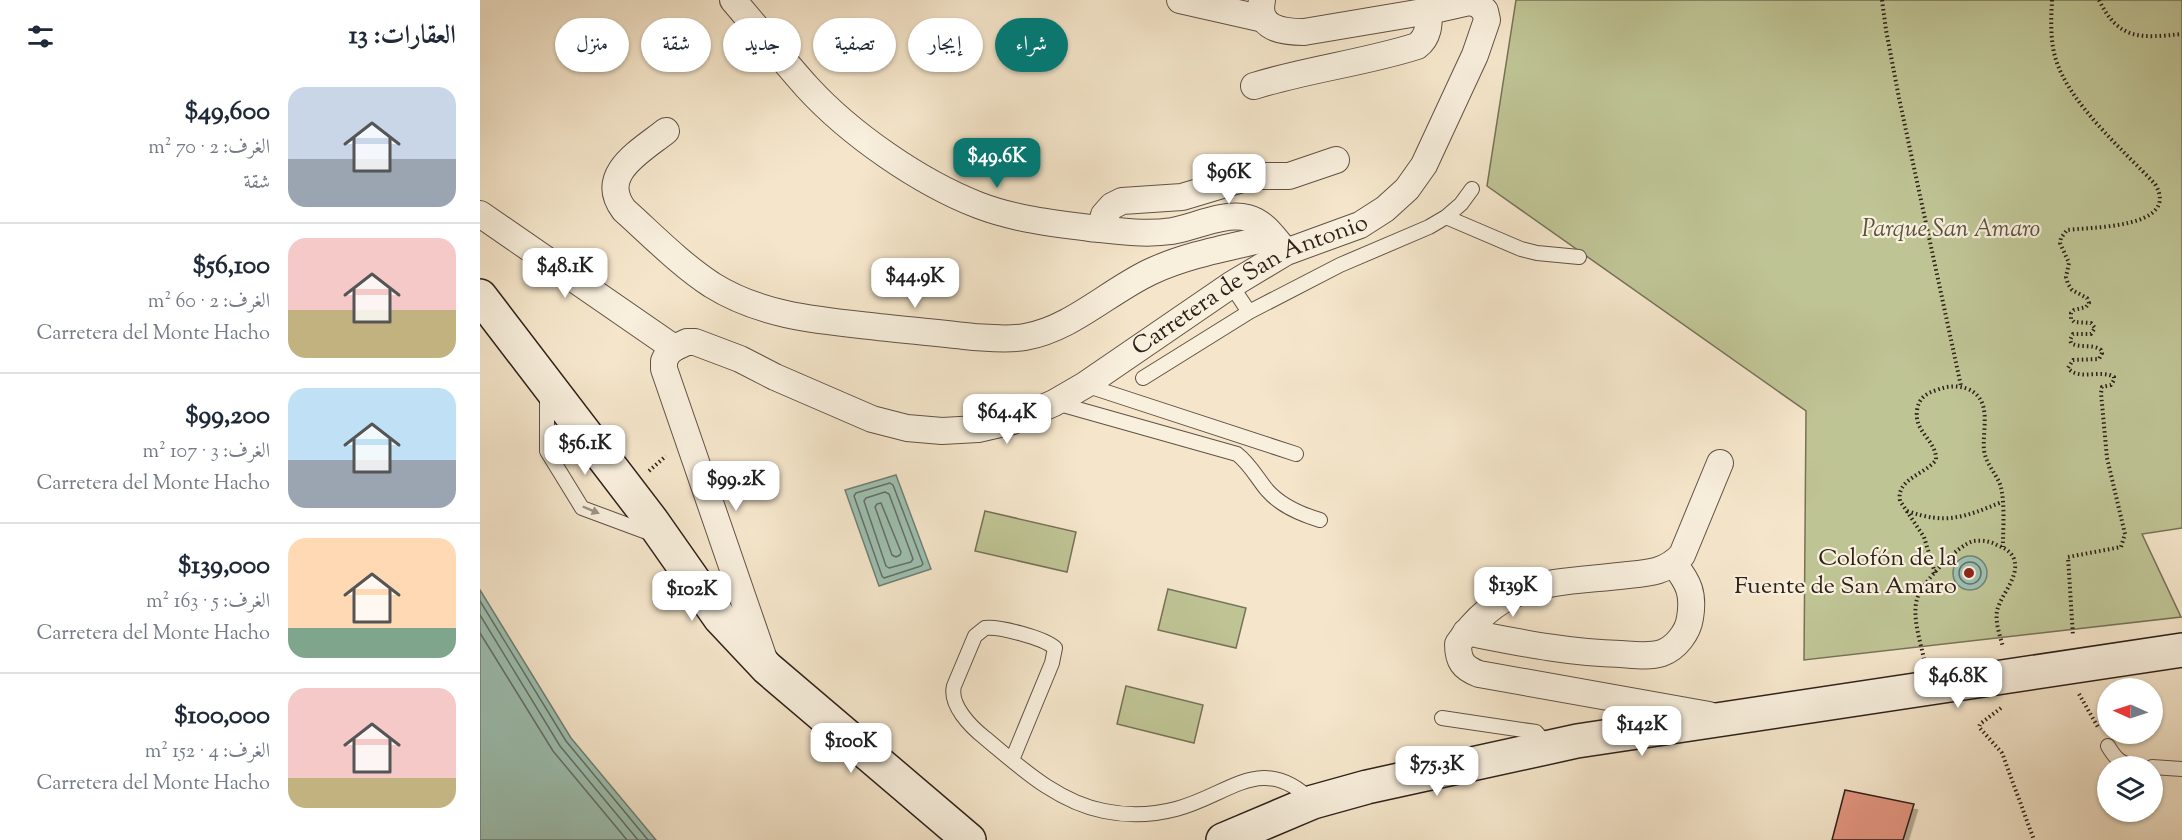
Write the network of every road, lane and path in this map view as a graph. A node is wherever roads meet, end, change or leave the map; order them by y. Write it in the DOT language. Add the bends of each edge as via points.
graph roads {
  1 [pos="733,0"];
  2 [pos="1180,0"];
  3 [pos="1882,0"];
  4 [pos="2052,0"];
  5 [pos="2099,0"];
  6 [pos="1263,9"];
  7 [pos="1429,11"];
  8 [pos="2182,34"];
  9 [pos="1254,86"];
  10 [pos="666,131"];
  11 [pos="1336,160"];
  12 [pos="1472,189"];
  13 [pos="480,214"];
  14 [pos="1446,217"];
  15 [pos="1100,229"];
  16 [pos="1280,244"];
  17 [pos="1579,257"];
  18 [pos="1231,285"];
  19 [pos="480,296"];
  20 [pos="1248,312"];
  21 [pos="674,348"];
  22 [pos="1143,378"];
  23 [pos="547,384"];
  24 [pos="1085,385"];
  25 [pos="1960,386"];
  26 [pos="1054,402"];
  27 [pos="687,438"];
  28 [pos="1296,454"];
  29 [pos="1720,463"];
  30 [pos="628,489"];
  31 [pos="2002,502"];
  32 [pos="1906,511"];
  33 [pos="1320,520"];
  34 [pos="664,538"];
  35 [pos="2003,547"];
  36 [pos="1674,564"];
  37 [pos="1466,632"];
  38 [pos="2182,650"];
  39 [pos="767,668"];
  40 [pos="2077,679"];
  41 [pos="1929,688"];
  42 [pos="1442,718"];
  43 [pos="1727,718"];
  44 [pos="2108,746"];
  45 [pos="1549,747"];
  46 [pos="2113,756"];
  47 [pos="1012,760"];
  48 [pos="2163,768"];
  49 [pos="2182,769"];
  50 [pos="1313,802"];
  51 [pos="969,840"];
  52 [pos="1223,840"];
  1 -- 15 [label="street" via="808,88 848,126 920,177 949,193 1011,216"];
  2 -- 6 [label="street, Carretera de San Antonio"];
  3 -- 25 [label="path"];
  4 -- 40 [label="path" via="2051,36 2066,84 2079,104 2161,192 2156,210 2144,219 2112,227 2067,230 2060,243 2069,262 2068,284 2089,303 2074,310 2071,319 2091,323 2095,328 2091,334 2073,334 2071,343 2096,346 2102,353 2099,359 2073,360 2068,368 2076,374 2114,377 2111,385 2102,387 2101,393 2107,458 2125,534 2121,547 2068,557"];
  5 -- 8 [label="path" via="2109,20 2131,35 2144,38"];
  6 -- 7 [label="street, Carretera de San Antonio" via="1276,28 1289,32"];
  7 -- 9 [label="street" via="1427,34 1418,45"];
  7 -- 16 [label="street, Carretera de San Antonio" via="1469,2 1479,4 1487,20 1424,165 1400,195 1360,225"];
  10 -- 16 [label="street" via="619,172 618,202 687,267 712,285 738,299 796,318 974,337 1026,337 1051,329 1150,272 1196,256"];
  11 -- 15 [label="street" via="1289,176 1252,176 1182,197 1122,201 1104,214"];
  12 -- 14 [label="lane"];
  13 -- 21 [label="street"];
  14 -- 17 [label="lane" via="1521,249"];
  14 -- 20 [label="lane"];
  15 -- 16 [label="street" via="1172,231 1236,217 1257,221"];
  16 -- 18 [label="street, Carretera de San Antonio"];
  18 -- 20 [label="lane"];
  18 -- 24 [label="street, Carretera de San Antonio"];
  19 -- 23 [label="main road"];
  20 -- 22 [label="lane"];
  21 -- 26 [label="street, Carretera de San Antonio" via="695,342 872,419 907,428 978,429 1013,421"];
  21 -- 27 [label="street" via="664,361 664,369"];
  23 -- 30 [label="main road"];
  23 -- 34 [label="lane, one-way" via="547,451 582,508"];
  24 -- 26 [label="street, Carretera de San Antonio"];
  24 -- 28 [label="lane"];
  25 -- 31 [label="path" via="1974,392 1985,410 1984,450 2001,486"];
  25 -- 32 [label="path" via="1927,393 1920,401 1917,423 1932,444 1936,460 1902,487 1899,495"];
  26 -- 33 [label="lane" via="1238,454 1283,504"];
  27 -- 30 [label="path"];
  27 -- 39 [label="street"];
  29 -- 36 [label="street" via="1682,555"];
  30 -- 34 [label="main road"];
  31 -- 32 [label="path" via="1945,519"];
  31 -- 35 [label="path"];
  32 -- 41 [label="path" via="1924,537 1935,573 1917,597 1915,611"];
  34 -- 39 [label="main road" via="720,618"];
  36 -- 37 [label="street" via="1655,572 1518,591 1480,615"];
  36 -- 37 [label="street" via="1688,581 1693,603 1689,625 1677,644 1664,652 1650,656 1573,651"];
  37 -- 43 [label="street" via="1458,644 1458,658 1466,669 1479,674"];
  38 -- 40 [label="main road"];
  39 -- 51 [label="main road"];
  40 -- 41 [label="main road"];
  40 -- 44 [label="path"];
  41 -- 43 [label="main road"];
  42 -- 45 [label="lane" via="1536,732"];
  43 -- 45 [label="main road"];
  44 -- 46 [label="lane"];
  45 -- 50 [label="main road"];
  47 -- 47 [label="lane" via="974,729 953,697 975,636 985,628 1044,641 1055,648 1053,663"];
  47 -- 50 [label="lane" via="1039,783 1079,804 1103,811 1128,814 1178,809 1259,777 1280,779 1299,787"];
  48 -- 49 [label="lane"];
  50 -- 52 [label="main road"];
}
